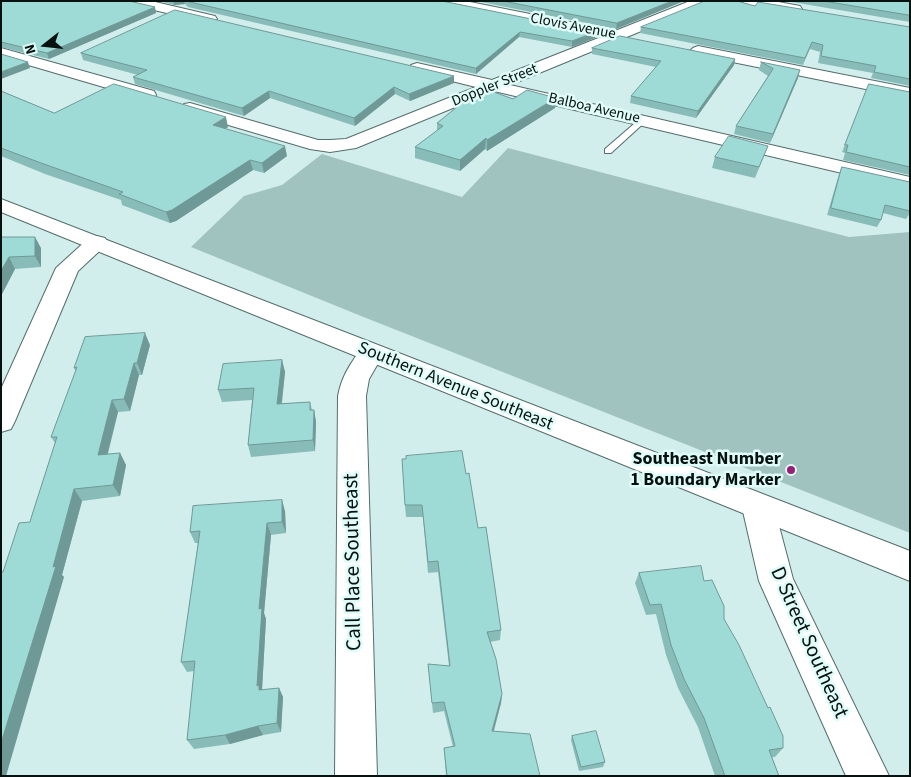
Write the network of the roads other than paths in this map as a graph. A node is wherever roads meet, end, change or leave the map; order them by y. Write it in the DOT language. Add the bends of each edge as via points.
graph roads {
  1 [pos="133,1"];
  2 [pos="198,1"];
  3 [pos="443,1"];
  4 [pos="702,1"];
  5 [pos="747,1"];
  6 [pos="175,11"];
  7 [pos="805,11"];
  8 [pos="158,19"];
  9 [pos="224,22"];
  10 [pos="616,35"];
  11 [pos="646,41"];
  12 [pos="685,49"];
  13 [pos="1,52"];
  14 [pos="68,58"];
  15 [pos="398,63"];
  16 [pos="51,66"];
  17 [pos="495,86"];
  18 [pos="910,93"];
  19 [pos="642,120"];
  20 [pos="608,150"];
  21 [pos="910,183"];
  22 [pos="1,205"];
  23 [pos="97,243"];
  24 [pos="371,353"];
  25 [pos="1,421"];
  26 [pos="758,507"];
  27 [pos="910,566"];
  28 [pos="356,776"];
  29 [pos="868,776"];
  1 -- 6 [label="street"];
  2 -- 6 [label="street"];
  3 -- 10 [label="street, Clovis Avenue"];
  4 -- 10 [label="street, Doppler Street"];
  5 -- 7 [label="street"];
  6 -- 8 [label="street"];
  6 -- 9 [label="street"];
  10 -- 11 [label="street, Clovis Avenue"];
  10 -- 17 [label="street, Doppler Street"];
  12 -- 18 [label="street"];
  13 -- 16 [label="street, Doppler Street"];
  14 -- 16 [label="street"];
  15 -- 17 [label="street, Balboa Avenue"];
  16 -- 17 [label="street, Doppler Street" via="324,146 349,144"];
  17 -- 19 [label="street, Balboa Avenue"];
  19 -- 20 [label="lane"];
  19 -- 21 [label="street, Balboa Avenue"];
  22 -- 23 [label="street, Southern Avenue Southeast"];
  23 -- 24 [label="street, Southern Avenue Southeast"];
  23 -- 25 [label="street" via="68,268"];
  24 -- 26 [label="street, Southern Avenue Southeast"];
  24 -- 28 [label="street, Call Place Southeast" via="355,379 352,396"];
  26 -- 27 [label="street, Southern Avenue Southeast"];
  26 -- 29 [label="street, D Street Southeast" via="776,581"];
}
